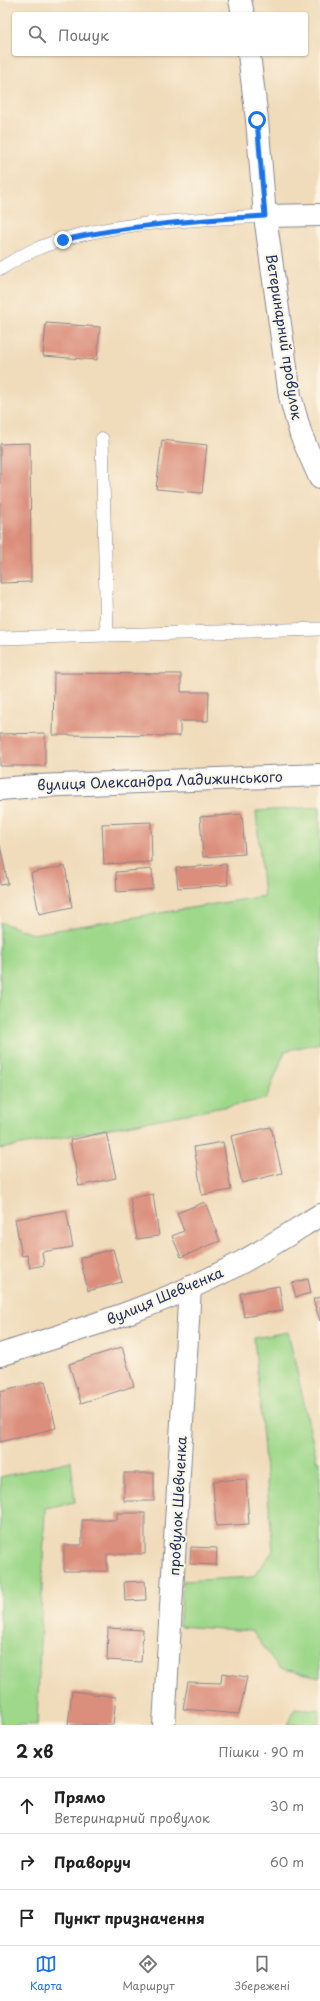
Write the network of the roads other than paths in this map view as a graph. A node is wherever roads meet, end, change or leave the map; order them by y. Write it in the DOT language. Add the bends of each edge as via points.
graph roads {
  1 [pos="240,0"];
  2 [pos="243,12"];
  3 [pos="249,56"];
  4 [pos="320,215"];
  5 [pos="265,216"];
  6 [pos="0,269"];
  7 [pos="102,439"];
  8 [pos="320,478"];
  9 [pos="320,629"];
  10 [pos="107,635"];
  11 [pos="0,638"];
  12 [pos="320,775"];
  13 [pos="0,789"];
  14 [pos="320,1215"];
  15 [pos="190,1287"];
  16 [pos="0,1355"];
  17 [pos="164,1725"];
  1 -- 2 [label="street"];
  3 -- 5 [label="street, Ветеринарний провулок"];
  4 -- 5 [label="street"];
  5 -- 6 [label="lane" via="173,222 105,230 34,250"];
  5 -- 8 [label="street, Ветеринарний провулок" via="290,396 301,435"];
  7 -- 10 [label="lane"];
  9 -- 10 [label="lane"];
  10 -- 11 [label="lane"];
  12 -- 13 [label="street, вулиця Олександра Ладижинського" via="44,785"];
  14 -- 15 [label="street, вулиця Шевченка" via="241,1263"];
  15 -- 16 [label="street, вулиця Шевченка" via="112,1319"];
  15 -- 17 [label="street, провулок Шевченка"];
}
